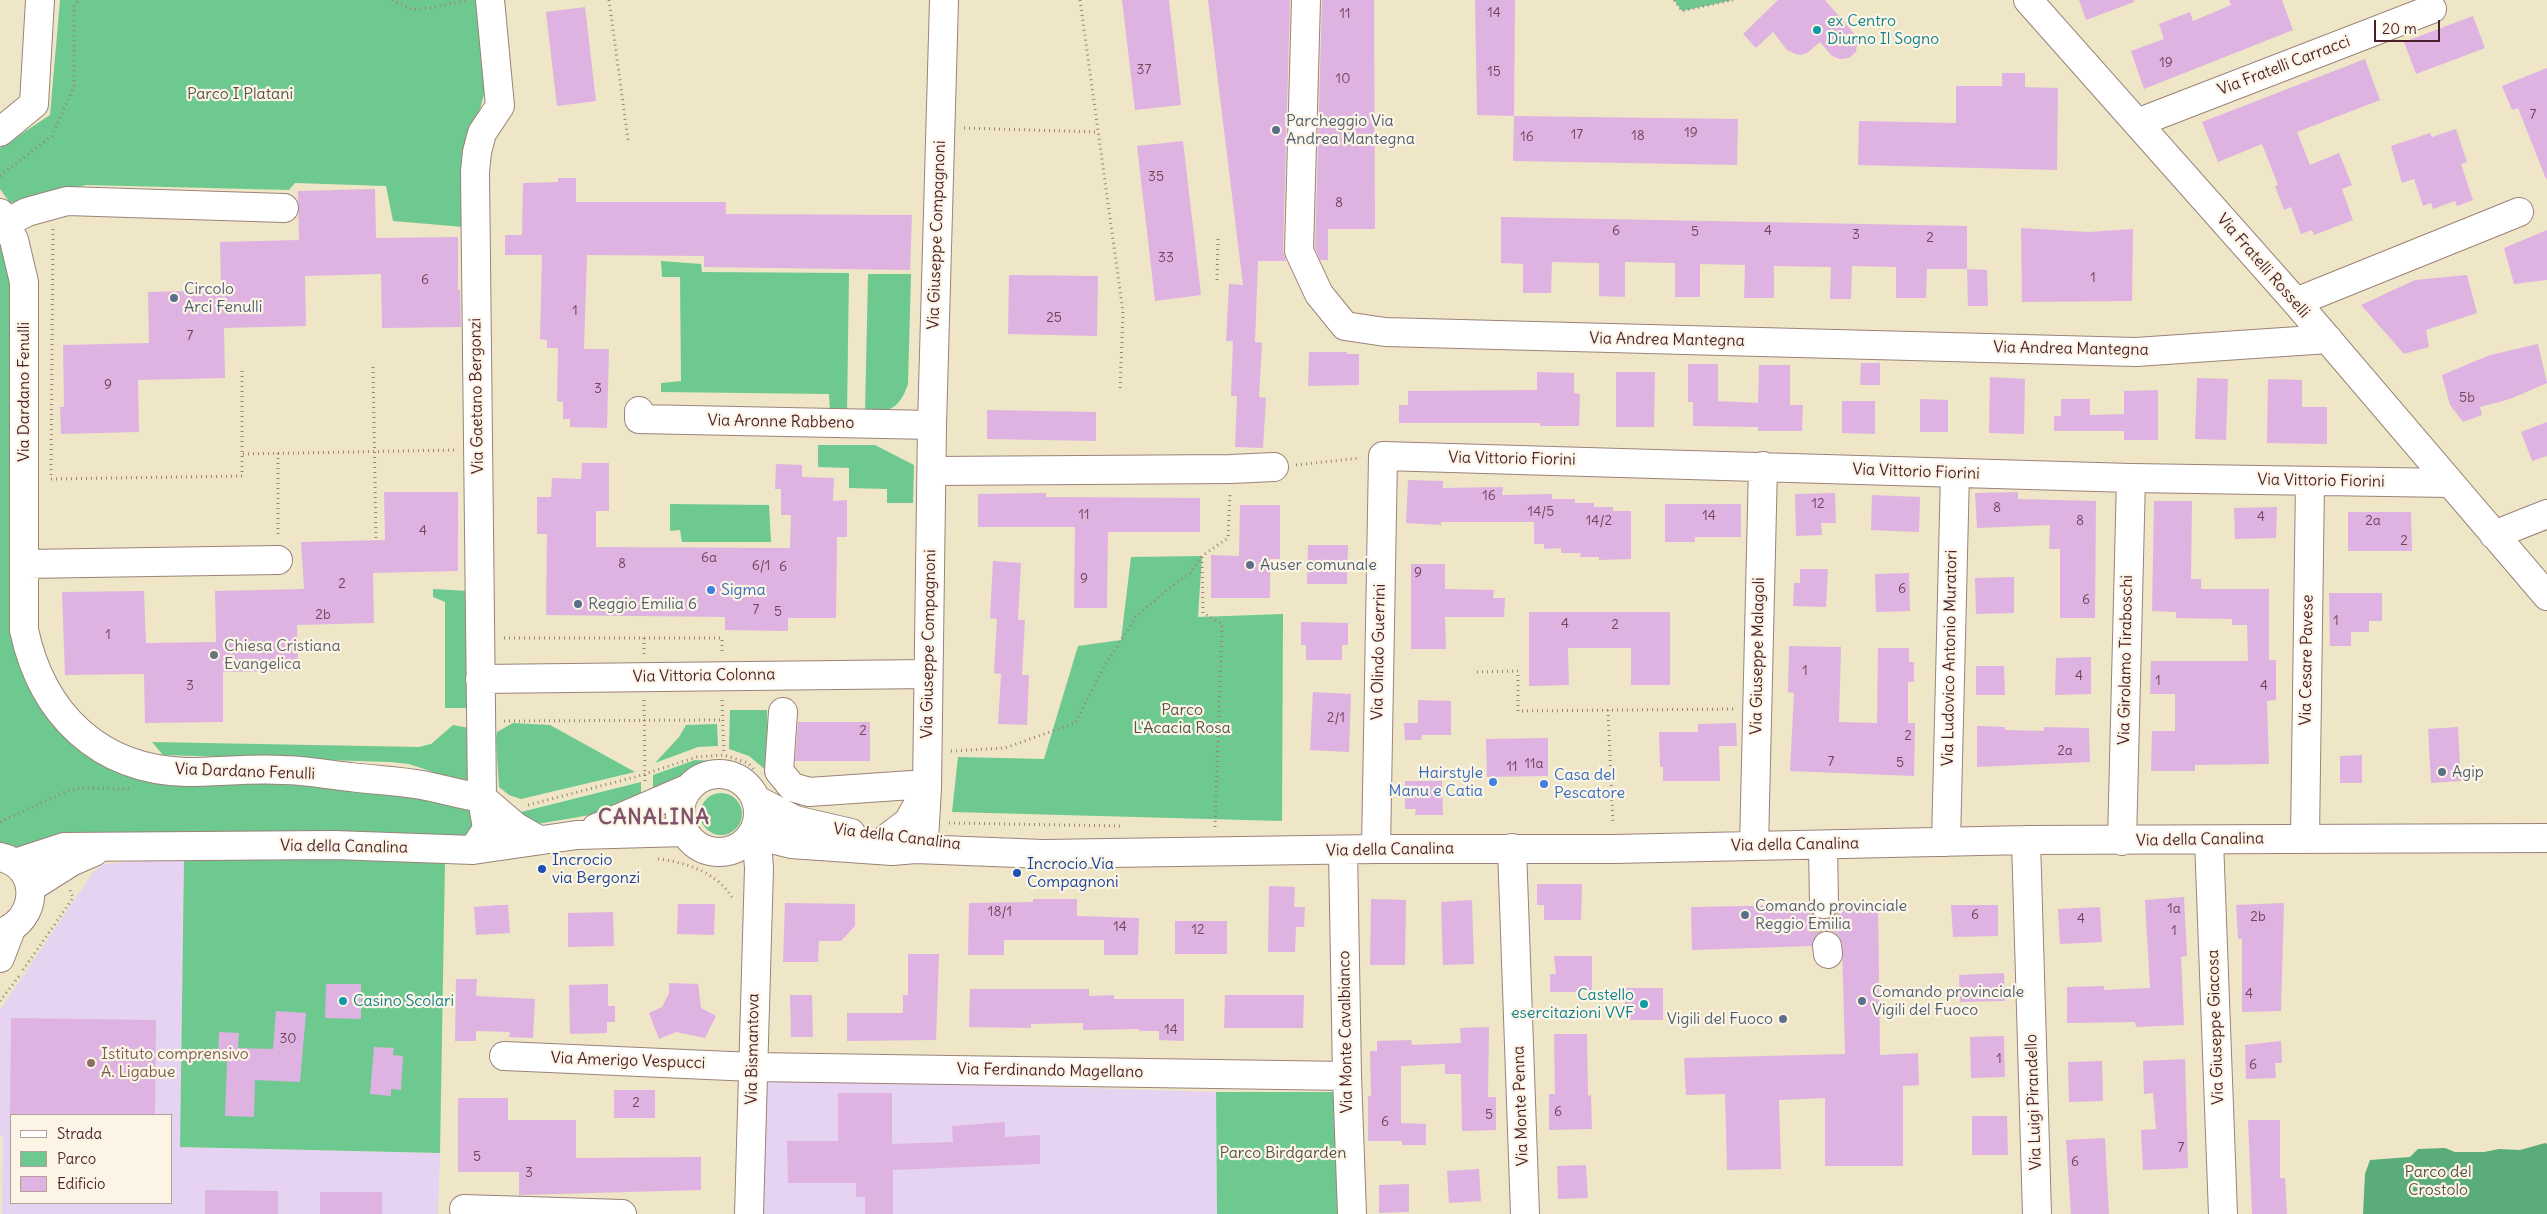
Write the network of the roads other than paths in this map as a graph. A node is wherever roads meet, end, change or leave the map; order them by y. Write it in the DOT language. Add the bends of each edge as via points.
graph roads {
  1 [pos="40,0"];
  2 [pos="490,0"];
  3 [pos="944,0"];
  4 [pos="1306,0"];
  5 [pos="2028,0"];
  6 [pos="2432,9"];
  7 [pos="2137,123"];
  8 [pos="0,132"];
  9 [pos="284,208"];
  10 [pos="2519,212"];
  11 [pos="3,218"];
  12 [pos="2296,302"];
  13 [pos="2328,339"];
  14 [pos="639,411"];
  15 [pos="932,425"];
  16 [pos="1383,456"];
  17 [pos="1763,466"];
  18 [pos="1274,467"];
  19 [pos="933,470"];
  20 [pos="1954,473"];
  21 [pos="2131,478"];
  22 [pos="2310,481"];
  23 [pos="2450,483"];
  24 [pos="2547,514"];
  25 [pos="2494,535"];
  26 [pos="278,560"];
  27 [pos="25,564"];
  28 [pos="2547,596"];
  29 [pos="928,674"];
  30 [pos="480,679"];
  31 [pos="783,712"];
  32 [pos="927,786"];
  33 [pos="689,788"];
  34 [pos="758,789"];
  35 [pos="482,798"];
  36 [pos="756,829"];
  37 [pos="685,832"];
  38 [pos="577,835"];
  39 [pos="887,838"];
  40 [pos="2305,838"];
  41 [pos="2547,838"];
  42 [pos="539,840"];
  43 [pos="2026,840"];
  44 [pos="2209,840"];
  45 [pos="2122,841"];
  46 [pos="1946,842"];
  47 [pos="920,844"];
  48 [pos="1823,845"];
  49 [pos="110,846"];
  50 [pos="1754,846"];
  51 [pos="1512,848"];
  52 [pos="1376,849"];
  53 [pos="473,850"];
  54 [pos="735,850"];
  55 [pos="1342,850"];
  56 [pos="7,860"];
  57 [pos="757,885"];
  58 [pos="30,888"];
  59 [pos="1824,904"];
  60 [pos="6,931"];
  61 [pos="0,958"];
  62 [pos="504,1056"];
  63 [pos="753,1066"];
  64 [pos="1347,1076"];
  65 [pos="464,1209"];
  66 [pos="622,1214"];
  67 [pos="749,1214"];
  68 [pos="1352,1214"];
  69 [pos="1525,1214"];
  70 [pos="2037,1214"];
  71 [pos="2223,1214"];
  1 -- 8 [label="street" via="34,104"];
  2 -- 30 [label="street, Via Gaetano Bergonzi" via="500,106 482,133 476,161"];
  3 -- 15 [label="street, Via Giuseppe Compagnoni"];
  4 -- 13 [label="street, Via Andrea Mantegna" via="1299,251 1319,294 1345,326 1385,332 2136,352"];
  5 -- 7 [label="street, Via Fratelli Rosselli"];
  6 -- 7 [label="street, Via Fratelli Carracci"];
  7 -- 12 [label="street, Via Fratelli Rosselli"];
  9 -- 11 [label="street, Via Dardano Fenulli" via="67,201"];
  10 -- 12 [label="street"];
  11 -- 27 [label="street, Via Dardano Fenulli" via="20,260 25,300"];
  12 -- 13 [label="street, Via Fratelli Rosselli"];
  13 -- 23 [label="street, Via Fratelli Rosselli"];
  14 -- 15 [label="street, Via Aronne Rabbeno" via="639,419"];
  15 -- 19 [label="street, Via Giuseppe Compagnoni"];
  16 -- 17 [label="street, Via Vittorio Fiorini"];
  16 -- 52 [label="street, Via Olindo Guerrini"];
  17 -- 20 [label="street, Via Vittorio Fiorini"];
  17 -- 50 [label="street, Via Giuseppe Malagoli"];
  18 -- 19 [label="street"];
  19 -- 29 [label="street, Via Giuseppe Compagnoni"];
  20 -- 21 [label="street, Via Vittorio Fiorini"];
  20 -- 46 [label="street, Via Ludovico Antonio Muratori"];
  21 -- 22 [label="street, Via Vittorio Fiorini"];
  21 -- 45 [label="street, Via Girolamo Tiraboschi"];
  22 -- 23 [label="street, Via Vittorio Fiorini"];
  22 -- 40 [label="street, Via Cesare Pavese"];
  23 -- 25 [label="street, Via Fratelli Rosselli"];
  24 -- 25 [label="street"];
  25 -- 28 [label="street, Via Fratelli Rosselli"];
  26 -- 27 [label="street"];
  27 -- 35 [label="street, Via Dardano Fenulli" via="24,630 44,688 67,721 84,736 117,756 155,768 186,772 283,770 422,785"];
  29 -- 30 [label="street, Via Vittoria Colonna"];
  29 -- 32 [label="street, Via Giuseppe Compagnoni"];
  30 -- 35 [label="street, Via Gaetano Bergonzi"];
  31 -- 32 [label="street" via="779,771 792,787 809,792"];
  32 -- 39 [label="street, Via Giuseppe Compagnoni" via="908,822"];
  32 -- 47 [label="street, Via Giuseppe Compagnoni"];
  33 -- 34 [label="street, Via della Canalina" via="702,778 726,774"];
  33 -- 37 [label="street" via="680,813"];
  33 -- 38 [label="street, Via della Canalina"];
  34 -- 36 [label="street"];
  34 -- 39 [label="street, Via della Canalina" via="801,822 840,832"];
  35 -- 42 [label="street" via="516,827"];
  35 -- 53 [label="street, Via Gaetano Bergonzi" via="486,828"];
  36 -- 47 [label="street, Via della Canalina" via="771,839 791,844 892,851"];
  36 -- 54 [label="street"];
  36 -- 57 [label="street, Via Bismantova"];
  37 -- 38 [label="street, Via della Canalina"];
  37 -- 54 [label="street" via="694,843 710,852"];
  38 -- 42 [label="street, Via della Canalina"];
  39 -- 47 [label="street, Via della Canalina"];
  40 -- 41 [label="street, Via della Canalina"];
  40 -- 44 [label="street, Via della Canalina"];
  42 -- 53 [label="street, Via della Canalina"];
  43 -- 45 [label="street, Via della Canalina"];
  43 -- 46 [label="street, Via della Canalina"];
  43 -- 70 [label="street, Via Luigi Pirandello"];
  44 -- 45 [label="street, Via della Canalina"];
  44 -- 71 [label="street, Via Giuseppe Giacosa"];
  46 -- 48 [label="street, Via della Canalina"];
  47 -- 55 [label="street, Via della Canalina" via="1043,854"];
  48 -- 50 [label="street, Via della Canalina"];
  48 -- 59 [label="street"];
  49 -- 53 [label="street, Via della Canalina" via="334,845"];
  49 -- 56 [label="street, Via della Canalina" via="64,847"];
  49 -- 58 [label="street, Via della Canalina" via="71,862"];
  50 -- 51 [label="street, Via della Canalina"];
  51 -- 52 [label="street, Via della Canalina"];
  51 -- 69 [label="street, Via Monte Penna"];
  52 -- 55 [label="street, Via della Canalina"];
  54 -- 57 [label="street"];
  55 -- 64 [label="street, Via Monte Cavalbianco"];
  56 -- 58 [label="street, Via della Canalina" via="25,874"];
  57 -- 63 [label="street, Via Bismantova"];
  58 -- 60 [label="street" via="31,900 27,911 21,921"];
  60 -- 61 [label="street"];
  62 -- 63 [label="street, Via Amerigo Vespucci"];
  63 -- 64 [label="street, Via Ferdinando Magellano"];
  63 -- 67 [label="street, Via Bismantova"];
  64 -- 68 [label="street, Via Monte Cavalbianco"];
  65 -- 66 [label="street"];
}
